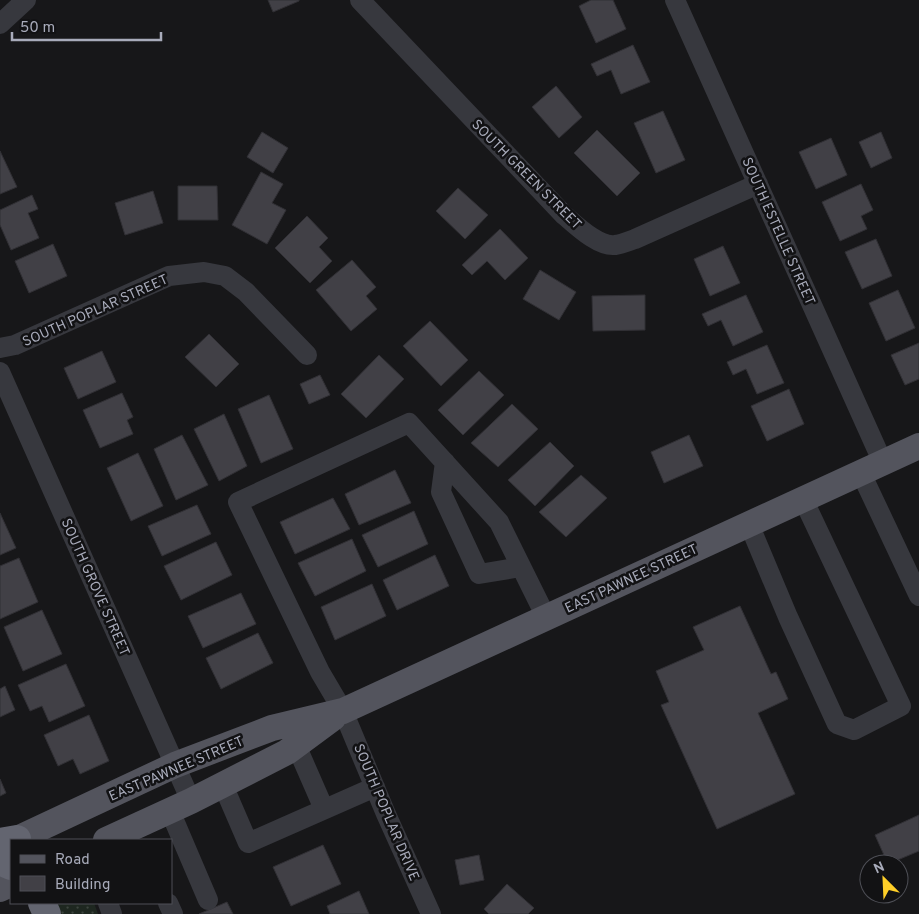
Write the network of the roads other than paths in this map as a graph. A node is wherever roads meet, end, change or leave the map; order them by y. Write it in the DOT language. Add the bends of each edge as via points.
graph roads {
  1 [pos="26,0"];
  2 [pos="360,0"];
  3 [pos="675,0"];
  4 [pos="0,24"];
  5 [pos="758,184"];
  6 [pos="0,348"];
  7 [pos="307,355"];
  8 [pos="0,372"];
  9 [pos="919,446"];
  10 [pos="444,462"];
  11 [pos="872,468"];
  12 [pos="803,499"];
  13 [pos="750,524"];
  14 [pos="521,567"];
  15 [pos="919,596"];
  16 [pos="546,618"];
  17 [pos="343,710"];
  18 [pos="296,745"];
  19 [pos="175,766"];
  20 [pos="223,785"];
  21 [pos="375,787"];
  22 [pos="180,806"];
  23 [pos="324,809"];
  24 [pos="115,838"];
  25 [pos="15,839"];
  26 [pos="208,900"];
  27 [pos="431,914"];
  1 -- 4 [label="street"];
  2 -- 5 [label="street, SOUTH GREEN STREET" via="564,215 597,240 614,245 634,239"];
  3 -- 5 [label="street, SOUTH ESTELLE STREET"];
  5 -- 11 [label="street, SOUTH ESTELLE STREET"];
  6 -- 7 [label="street, SOUTH POPLAR STREET" via="15,345 170,276 204,272 225,276 246,292"];
  8 -- 19 [label="street, SOUTH GROVE STREET"];
  9 -- 11 [label="main road, EAST PAWNEE STREET"];
  10 -- 14 [label="street" via="499,522"];
  10 -- 14 [label="street" via="441,492 479,574"];
  10 -- 17 [label="street, SOUTH POPLAR DRIVE" via="409,423 238,502 320,672"];
  11 -- 12 [label="main road, EAST PAWNEE STREET"];
  11 -- 15 [label="street, SOUTH ESTELLE STREET"];
  12 -- 13 [label="main road, EAST PAWNEE STREET"];
  12 -- 13 [label="street" via="901,706 854,730 837,724"];
  13 -- 16 [label="main road, EAST PAWNEE STREET"];
  14 -- 16 [label="street"];
  16 -- 17 [label="main road, EAST PAWNEE STREET"];
  17 -- 18 [label="main road, EAST PAWNEE STREET"];
  17 -- 19 [label="main road, EAST PAWNEE STREET" via="272,728"];
  17 -- 21 [label="street, SOUTH POPLAR DRIVE"];
  18 -- 20 [label="main road, EAST PAWNEE STREET"];
  18 -- 23 [label="street"];
  19 -- 22 [label="street, SOUTH GROVE STREET"];
  19 -- 25 [label="main road, EAST PAWNEE STREET"];
  20 -- 22 [label="main road, EAST PAWNEE STREET"];
  20 -- 23 [label="street" via="248,842"];
  21 -- 23 [label="street"];
  21 -- 27 [label="street, SOUTH POPLAR DRIVE"];
  22 -- 24 [label="main road, EAST PAWNEE STREET"];
  22 -- 26 [label="street, SOUTH GROVE STREET"];
}
